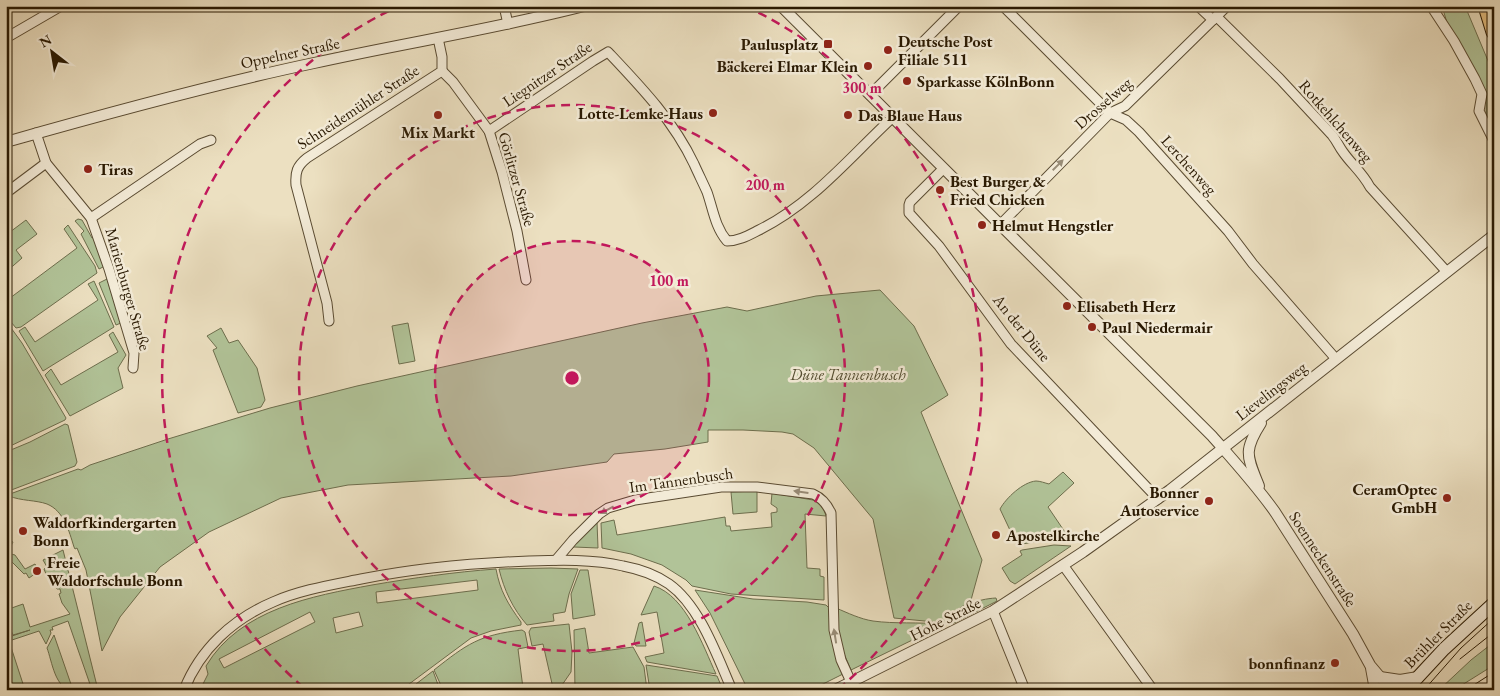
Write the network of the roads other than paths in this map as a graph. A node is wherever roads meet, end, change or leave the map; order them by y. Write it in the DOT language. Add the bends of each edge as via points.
graph roads {
  1 [pos="61,6"];
  2 [pos="504,6"];
  3 [pos="584,6"];
  4 [pos="781,6"];
  5 [pos="959,6"];
  6 [pos="1003,6"];
  7 [pos="1198,6"];
  8 [pos="1227,6"];
  9 [pos="1431,6"];
  10 [pos="1486,6"];
  11 [pos="1215,18"];
  12 [pos="508,24"];
  13 [pos="1494,32"];
  14 [pos="6,38"];
  15 [pos="438,38"];
  16 [pos="442,71"];
  17 [pos="870,95"];
  18 [pos="1110,113"];
  19 [pos="892,118"];
  20 [pos="489,131"];
  21 [pos="36,133"];
  22 [pos="211,140"];
  23 [pos="1494,141"];
  24 [pos="6,142"];
  25 [pos="46,163"];
  26 [pos="943,169"];
  27 [pos="6,194"];
  28 [pos="91,218"];
  29 [pos="1000,225"];
  30 [pos="1494,235"];
  31 [pos="1447,272"];
  32 [pos="526,280"];
  33 [pos="329,321"];
  34 [pos="1336,359"];
  35 [pos="133,368"];
  36 [pos="1265,416"];
  37 [pos="1223,449"];
  38 [pos="1262,494"];
  39 [pos="1158,498"];
  40 [pos="556,560"];
  41 [pos="1063,565"];
  42 [pos="1494,602"];
  43 [pos="993,611"];
  44 [pos="1370,664"];
  45 [pos="1380,677"];
  46 [pos="1418,677"];
  47 [pos="851,682"];
  48 [pos="184,690"];
  49 [pos="732,690"];
  50 [pos="835,690"];
  51 [pos="1025,690"];
  52 [pos="1153,690"];
  53 [pos="1375,690"];
  54 [pos="1391,690"];
  55 [pos="1406,690"];
  1 -- 14 [label="street"];
  2 -- 12 [label="street"];
  3 -- 12 [label="street, Oppelner Straße"];
  4 -- 17 [label="street, Soenneckenstraße"];
  5 -- 17 [label="street"];
  6 -- 18 [label="street, Lerchenweg"];
  7 -- 11 [label="street, Rotkehlchenweg"];
  8 -- 11 [label="street, Drosselweg"];
  9 -- 23 [label="street" via="1482,94 1479,111"];
  10 -- 13 [label="highway"];
  11 -- 18 [label="street, Drosselweg" via="1125,106"];
  11 -- 31 [label="street, Rotkehlchenweg" via="1280,79 1332,135 1370,188"];
  12 -- 15 [label="street, Oppelner Straße"];
  15 -- 16 [label="street, Schneidemühler Straße"];
  15 -- 21 [label="street, Oppelner Straße" via="245,78"];
  16 -- 20 [label="street, Görlitzer Straße" via="454,82"];
  16 -- 33 [label="street, Schneidemühler Straße" via="307,158 297,168 296,185"];
  17 -- 19 [label="street, Soenneckenstraße"];
  29 -- 18 [label="street, Drosselweg, one-way"];
  18 -- 34 [label="street, Lerchenweg" via="1126,120 1139,132"];
  19 -- 20 [label="street, Liegnitzer Straße" via="810,197 773,223 735,241 727,241 717,226 694,163 672,126 653,100 608,52"];
  19 -- 26 [label="street, Soenneckenstraße"];
  20 -- 32 [label="street, Görlitzer Straße"];
  21 -- 24 [label="street, Oppelner Straße"];
  21 -- 25 [label="street, Marienburger Straße"];
  22 -- 28 [label="street, Marienburger Straße" via="200,144"];
  25 -- 27 [label="street"];
  25 -- 28 [label="street, Marienburger Straße"];
  26 -- 29 [label="street, Soenneckenstraße"];
  26 -- 39 [label="street, An der Düne" via="910,202 909,213 939,246 1023,358"];
  28 -- 35 [label="street, Marienburger Straße" via="134,353"];
  29 -- 37 [label="street, Soenneckenstraße"];
  30 -- 31 [label="street, Lievelingsweg"];
  31 -- 34 [label="street, Lievelingsweg"];
  34 -- 36 [label="street, Lievelingsweg"];
  36 -- 37 [label="street, Lievelingsweg"];
  36 -- 38 [label="street" via="1248,444 1249,461"];
  37 -- 38 [label="street, Soenneckenstraße"];
  37 -- 39 [label="street, Lievelingsweg"];
  38 -- 44 [label="street, Soenneckenstraße"];
  39 -- 41 [label="street, Lievelingsweg"];
  47 -- 40 [label="street, Im Tannenbusch, one-way" via="841,660 834,630 831,513 827,504 813,494 757,487 721,487 634,500 599,514"];
  40 -- 48 [label="street" via="434,566 338,583 272,602 217,638"];
  40 -- 49 [label="street" via="624,566 670,584 693,610"];
  41 -- 43 [label="street, Hohe Straße"];
  41 -- 52 [label="street"];
  42 -- 46 [label="main road, Brühler Straße"];
  43 -- 47 [label="street, Hohe Straße"];
  43 -- 51 [label="street"];
  44 -- 45 [label="street, Soenneckenstraße"];
  44 -- 53 [label="street"];
  45 -- 46 [label="street" via="1400,680"];
  45 -- 54 [label="street, Soenneckenstraße"];
  46 -- 55 [label="main road, Brühler Straße"];
  47 -- 50 [label="street, Hohe Straße"];
}
